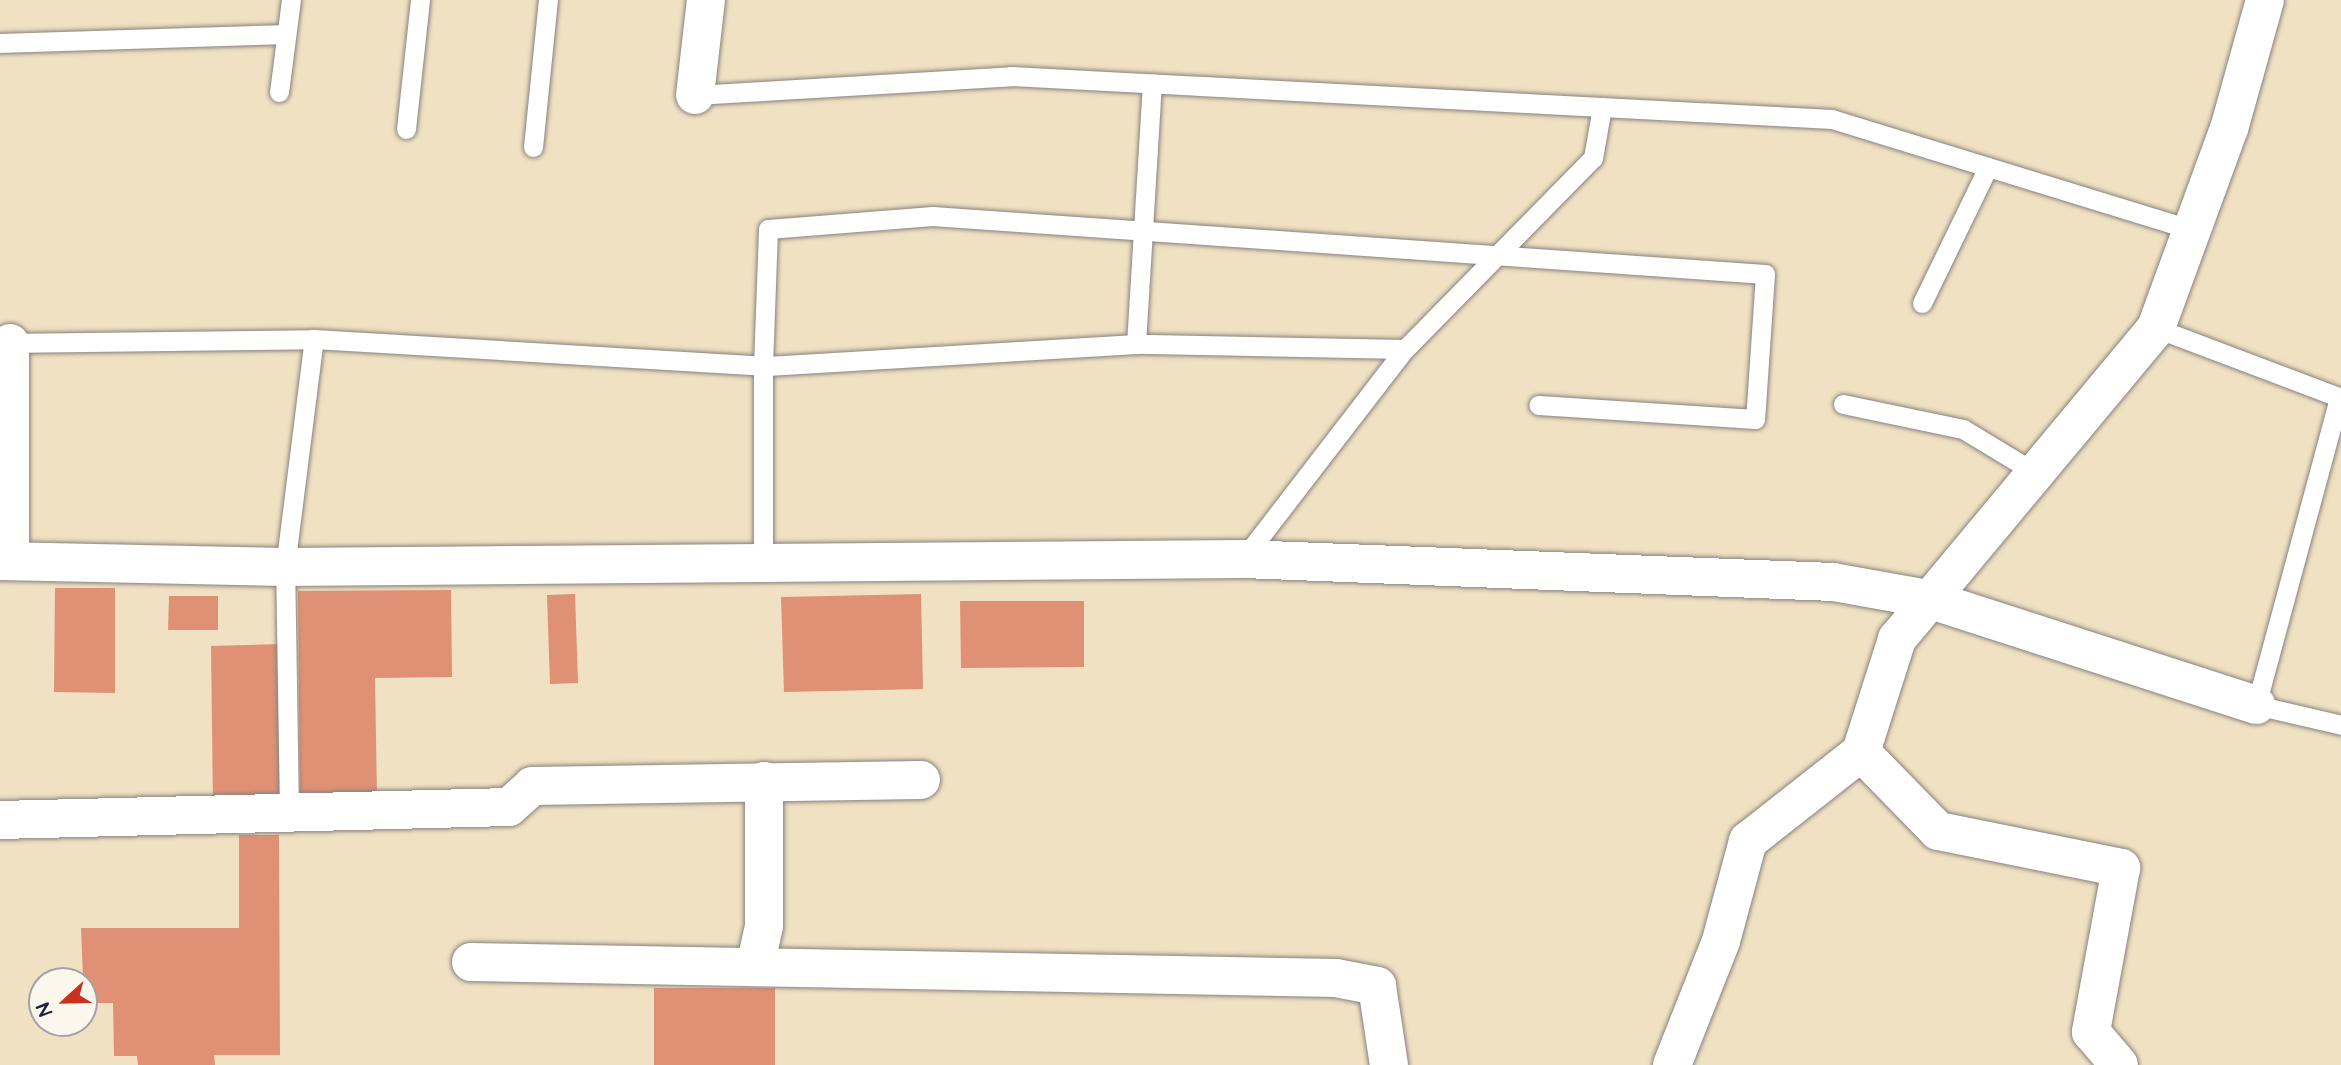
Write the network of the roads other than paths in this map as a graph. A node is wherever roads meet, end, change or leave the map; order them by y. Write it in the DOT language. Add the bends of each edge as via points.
graph roads {
  1 [pos="291,0"];
  2 [pos="420,0"];
  3 [pos="548,0"];
  4 [pos="706,0"];
  5 [pos="2265,0"];
  6 [pos="286,34"];
  7 [pos="0,43"];
  8 [pos="1152,83"];
  9 [pos="279,92"];
  10 [pos="695,95"];
  11 [pos="1602,107"];
  12 [pos="406,129"];
  13 [pos="533,147"];
  14 [pos="1988,167"];
  15 [pos="2192,230"];
  16 [pos="1143,232"];
  17 [pos="1497,256"];
  18 [pos="1922,303"];
  19 [pos="2156,328"];
  20 [pos="314,339"];
  21 [pos="5,343"];
  22 [pos="1136,344"];
  23 [pos="1405,349"];
  24 [pos="763,366"];
  25 [pos="2340,398"];
  26 [pos="1843,404"];
  27 [pos="1538,405"];
  28 [pos="2034,472"];
  29 [pos="1243,559"];
  30 [pos="5,561"];
  31 [pos="763,563"];
  32 [pos="285,566"];
  33 [pos="1928,600"];
  34 [pos="2256,705"];
  35 [pos="2341,725"];
  36 [pos="1861,752"];
  37 [pos="921,780"];
  38 [pos="765,781"];
  39 [pos="289,813"];
  40 [pos="0,820"];
  41 [pos="471,962"];
  42 [pos="755,967"];
  43 [pos="1389,1065"];
  44 [pos="1672,1065"];
  45 [pos="2119,1065"];
  1 -- 6 [label="lane"];
  2 -- 12 [label="lane"];
  3 -- 13 [label="lane"];
  4 -- 10 [label="street"];
  5 -- 15 [label="street" via="2230,130"];
  6 -- 7 [label="lane"];
  6 -- 9 [label="lane"];
  8 -- 10 [label="lane" via="1011,76"];
  8 -- 11 [label="lane"];
  8 -- 16 [label="lane"];
  11 -- 14 [label="lane" via="1832,119"];
  11 -- 17 [label="lane" via="1593,158"];
  14 -- 15 [label="lane"];
  14 -- 18 [label="lane"];
  15 -- 19 [label="street"];
  16 -- 17 [label="lane"];
  16 -- 22 [label="lane"];
  16 -- 24 [label="lane" via="932,216 768,229"];
  17 -- 23 [label="lane"];
  17 -- 27 [label="lane" via="1765,274 1755,419"];
  19 -- 25 [label="lane"];
  19 -- 28 [label="street"];
  20 -- 21 [label="lane"];
  20 -- 24 [label="lane"];
  20 -- 32 [label="lane"];
  21 -- 30 [label="street"];
  22 -- 23 [label="lane"];
  22 -- 24 [label="lane"];
  23 -- 29 [label="lane"];
  24 -- 31 [label="lane"];
  25 -- 34 [label="lane"];
  26 -- 28 [label="lane" via="1963,429"];
  28 -- 33 [label="street"];
  29 -- 31 [label="street"];
  29 -- 33 [label="street" via="1833,582"];
  30 -- 32 [label="street"];
  31 -- 32 [label="street"];
  32 -- 39 [label="lane"];
  33 -- 34 [label="street"];
  33 -- 36 [label="street" via="1897,639"];
  34 -- 35 [label="lane"];
  36 -- 44 [label="street" via="1748,841 1721,941"];
  36 -- 45 [label="street" via="1938,831 2121,868 2091,1032"];
  37 -- 38 [label="street"];
  38 -- 39 [label="street" via="532,786 509,807"];
  38 -- 42 [label="street" via="764,926"];
  39 -- 40 [label="street"];
  41 -- 42 [label="street"];
  42 -- 43 [label="street" via="1336,978 1377,986"];
}
